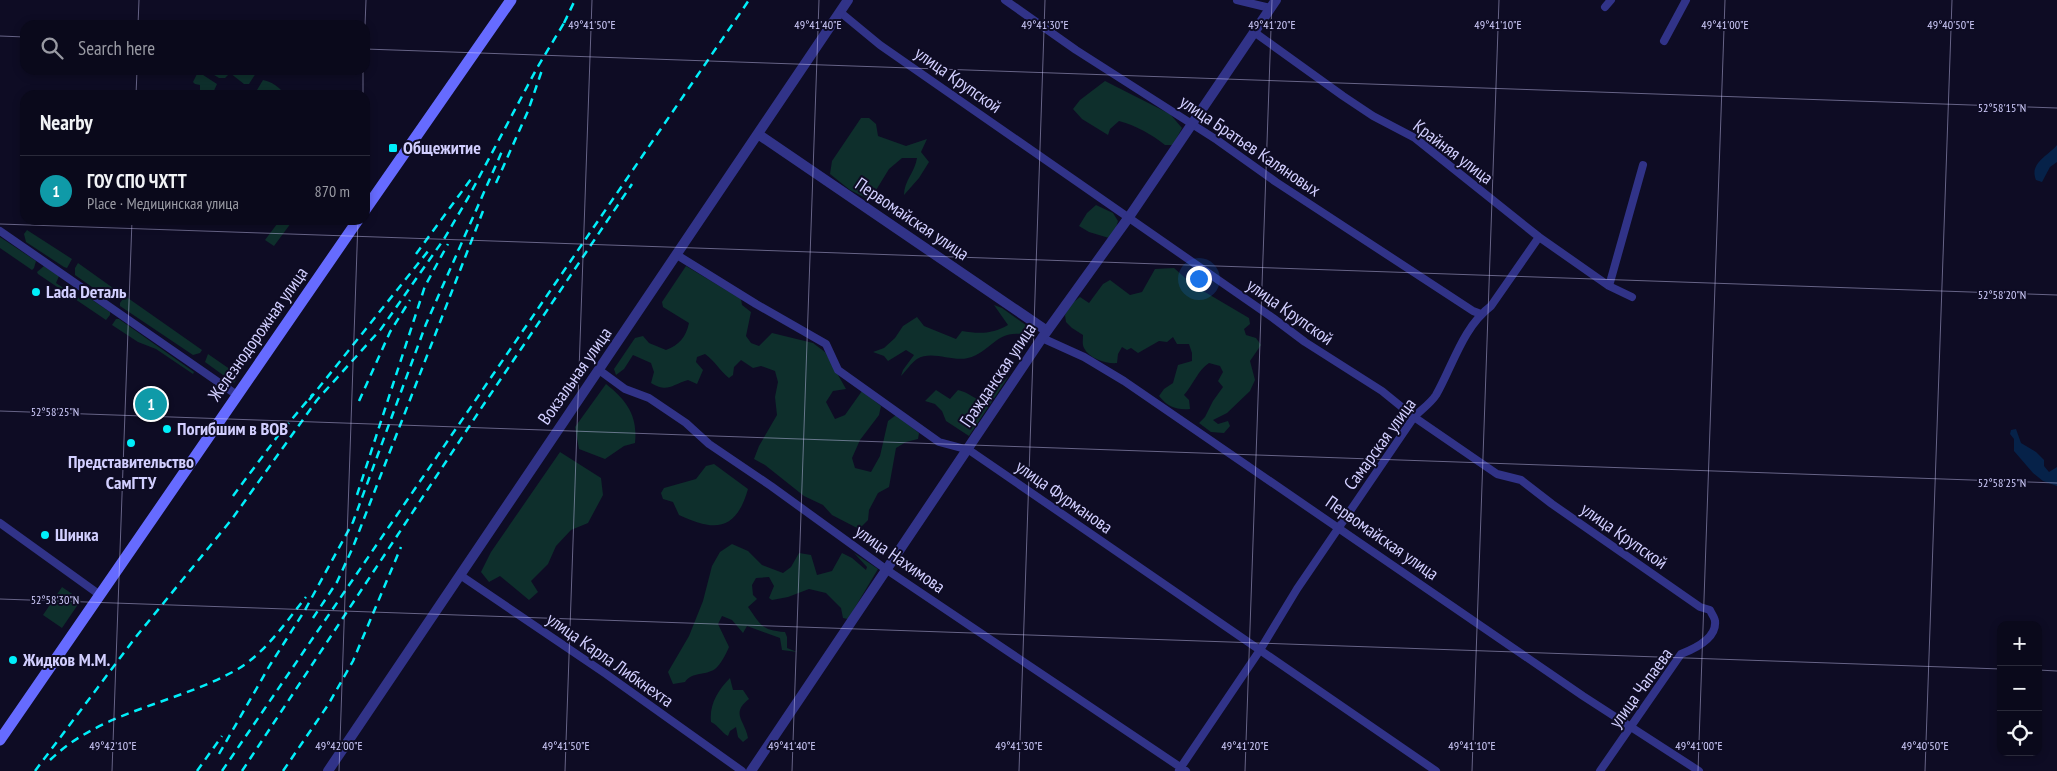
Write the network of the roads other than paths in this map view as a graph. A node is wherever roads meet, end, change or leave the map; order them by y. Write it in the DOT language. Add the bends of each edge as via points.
graph roads {
  1 [pos="511,0"];
  2 [pos="848,0"];
  3 [pos="1005,0"];
  4 [pos="1237,0"];
  5 [pos="1611,0"];
  6 [pos="1686,0"];
  7 [pos="1273,4"];
  8 [pos="1605,8"];
  9 [pos="840,12"];
  10 [pos="1254,32"];
  11 [pos="1664,41"];
  12 [pos="1193,125"];
  13 [pos="758,134"];
  14 [pos="1643,165"];
  15 [pos="370,203"];
  16 [pos="1129,217"];
  17 [pos="355,225"];
  18 [pos="0,231"];
  19 [pos="1539,237"];
  20 [pos="677,255"];
  21 [pos="1609,286"];
  22 [pos="1632,298"];
  23 [pos="1481,314"];
  24 [pos="1045,335"];
  25 [pos="599,370"];
  26 [pos="237,395"];
  27 [pos="1414,417"];
  28 [pos="969,450"];
  29 [pos="0,523"];
  30 [pos="1339,527"];
  31 [pos="887,570"];
  32 [pos="460,575"];
  33 [pos="100,595"];
  34 [pos="1713,632"];
  35 [pos="1260,650"];
  36 [pos="1631,726"];
  37 [pos="0,740"];
  38 [pos="1181,770"];
  39 [pos="328,771"];
  40 [pos="742,771"];
  41 [pos="751,771"];
  42 [pos="1436,771"];
  43 [pos="1600,771"];
  44 [pos="1699,771"];
  1 -- 15 [label="main road"];
  2 -- 9 [label="street, Вокзальная улица"];
  3 -- 12 [label="street, улица Братьев Каляновых"];
  4 -- 7 [label="street"];
  5 -- 8 [label="street"];
  6 -- 11 [label="street"];
  7 -- 10 [label="street, Гражданская улица"];
  9 -- 13 [label="street, Вокзальная улица"];
  9 -- 16 [label="street, улица Крупской" via="880,45"];
  10 -- 12 [label="street, Гражданская улица"];
  10 -- 19 [label="street, Крайняя улица" via="1373,116 1415,138"];
  12 -- 16 [label="street, Гражданская улица"];
  12 -- 23 [label="street, улица Братьев Каляновых"];
  13 -- 20 [label="street, Вокзальная улица"];
  13 -- 24 [label="street, Первомайская улица"];
  14 -- 21 [label="street"];
  16 -- 24 [label="street, Гражданская улица"];
  16 -- 27 [label="street, улица Крупской" via="1304,342 1382,391"];
  17 -- 26 [label="main road, Железнодорожная улица"];
  18 -- 26 [label="street"];
  19 -- 21 [label="street, Крайняя улица"];
  19 -- 23 [label="street, Самарская улица" via="1491,306"];
  20 -- 25 [label="street, Вокзальная улица"];
  20 -- 28 [label="street, улица Фурманова" via="826,344 838,370 939,442"];
  21 -- 22 [label="street, Крайняя улица"];
  23 -- 27 [label="street, Самарская улица" via="1435,396"];
  24 -- 28 [label="street, Гражданская улица"];
  24 -- 30 [label="street, Первомайская улица" via="1124,381"];
  25 -- 31 [label="street, улица Нахимова" via="625,389 648,398 686,423 709,444"];
  25 -- 32 [label="street, Вокзальная улица"];
  26 -- 33 [label="main road, Железнодорожная улица"];
  27 -- 30 [label="street, Самарская улица"];
  27 -- 34 [label="street, улица Крупской" via="1497,474 1521,480 1700,608 1710,610 1715,621"];
  28 -- 31 [label="street, Гражданская улица"];
  28 -- 35 [label="street, улица Фурманова"];
  29 -- 33 [label="street"];
  30 -- 35 [label="street, Самарская улица"];
  30 -- 36 [label="street, Первомайская улица" via="1575,691"];
  31 -- 38 [label="street, улица Нахимова"];
  31 -- 41 [label="street, Гражданская улица"];
  32 -- 39 [label="street, Вокзальная улица"];
  32 -- 40 [label="street, улица Карла Либкнехта"];
  33 -- 37 [label="main road, Железнодорожная улица"];
  34 -- 36 [label="street, улица Чапаева" via="1697,648 1681,654"];
  35 -- 38 [label="street, Самарская улица"];
  35 -- 42 [label="street, улица Фурманова"];
  36 -- 43 [label="street, улица Чапаева"];
  36 -- 44 [label="street, Первомайская улица"];
}
